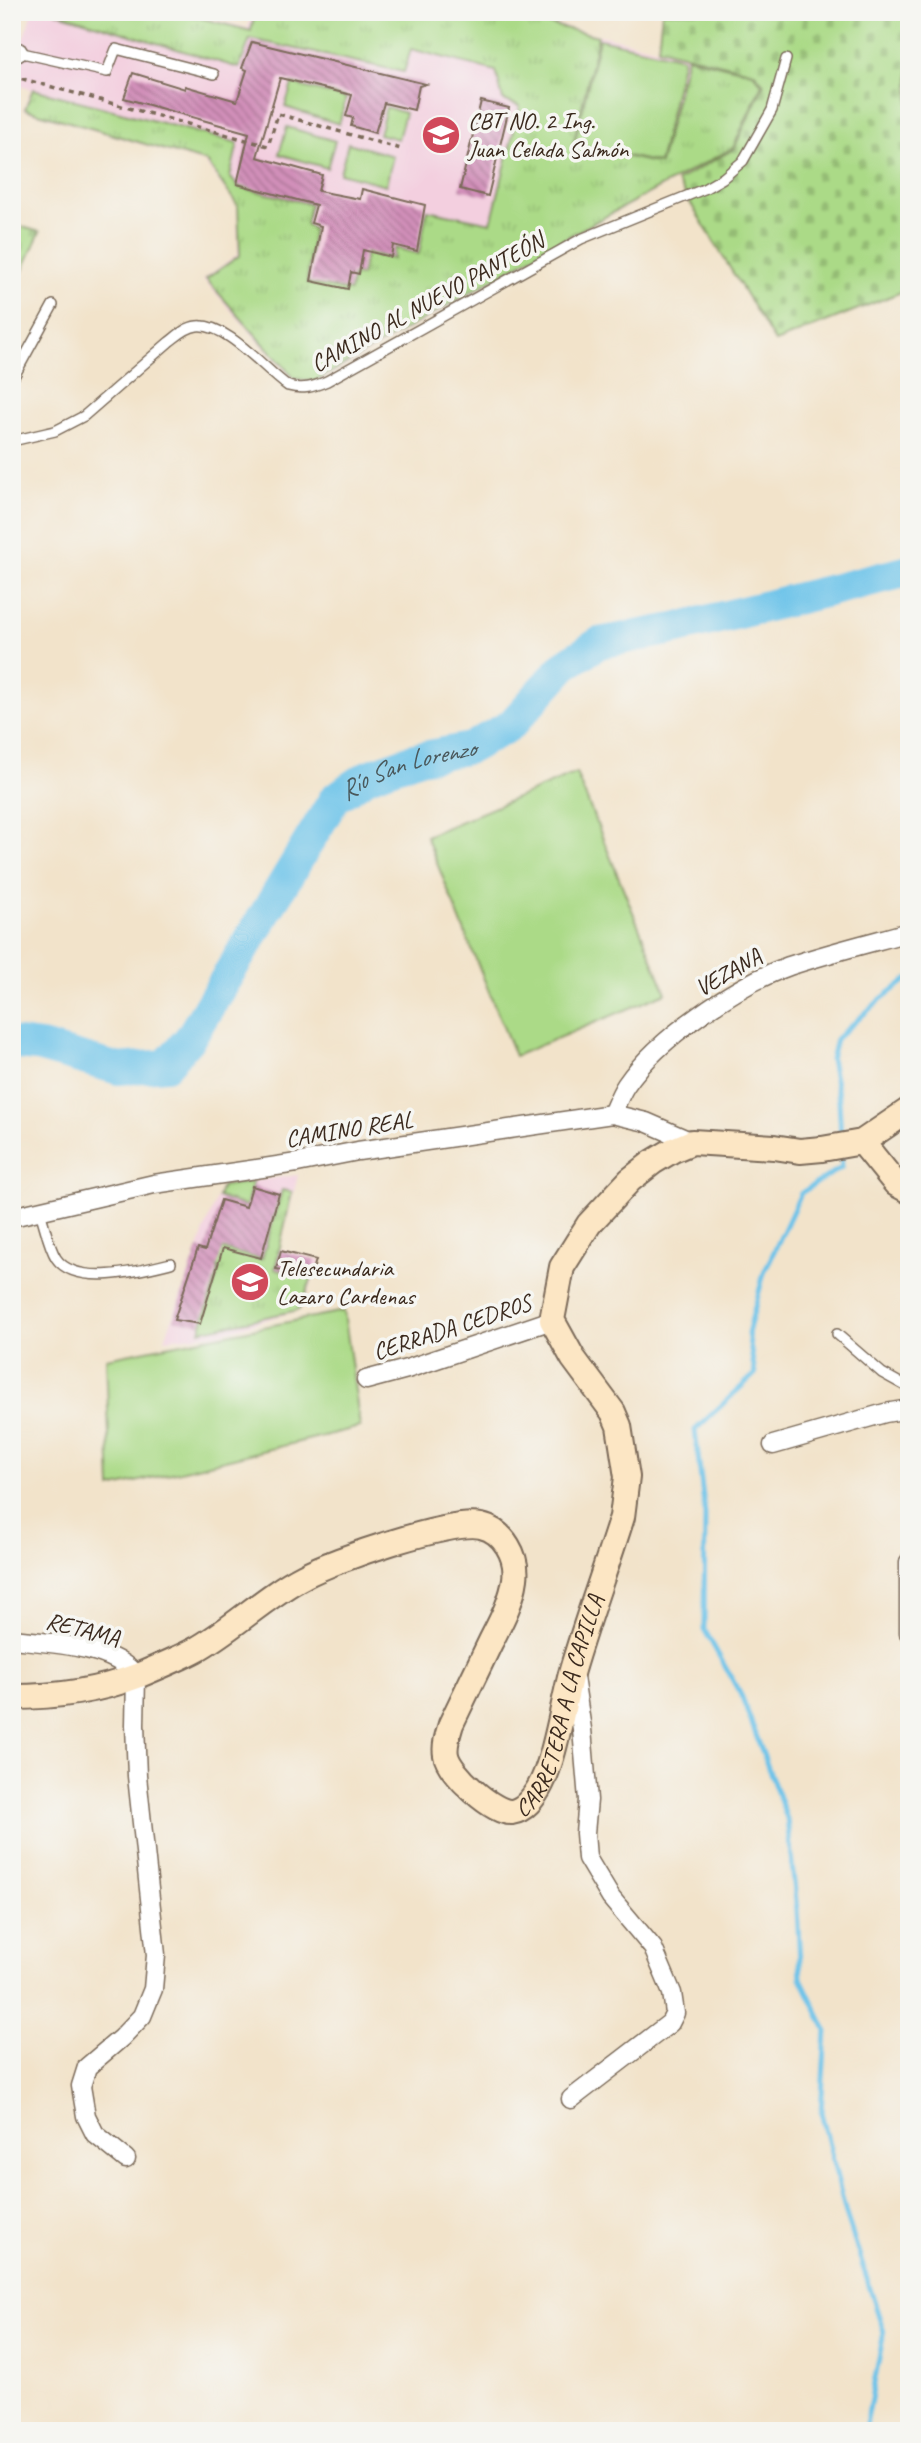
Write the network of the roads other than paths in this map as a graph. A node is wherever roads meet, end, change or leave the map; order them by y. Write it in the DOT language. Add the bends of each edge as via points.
graph roads {
  1 [pos="15,52"];
  2 [pos="786,59"];
  3 [pos="214,74"];
  4 [pos="53,305"];
  5 [pos="12,380"];
  6 [pos="12,441"];
  7 [pos="909,932"];
  8 [pos="909,1110"];
  9 [pos="612,1114"];
  10 [pos="692,1142"];
  11 [pos="856,1143"];
  12 [pos="909,1191"];
  13 [pos="40,1212"];
  14 [pos="12,1217"];
  15 [pos="171,1263"];
  16 [pos="552,1320"];
  17 [pos="837,1334"];
  18 [pos="366,1380"];
  19 [pos="909,1388"];
  20 [pos="909,1409"];
  21 [pos="773,1445"];
  22 [pos="909,1562"];
  23 [pos="909,1633"];
  24 [pos="12,1639"];
  25 [pos="572,1670"];
  26 [pos="136,1676"];
  27 [pos="12,1697"];
  28 [pos="571,2099"];
  29 [pos="126,2159"];
  1 -- 3 [label="lane" via="107,72 116,49"];
  2 -- 6 [label="lane, CAMINO AL NUEVO PANTEÓN" via="772,110 743,161 723,178 581,239 327,381 298,389 288,386 225,334 196,326 169,342 84,416 55,431"];
  4 -- 5 [label="lane"];
  7 -- 9 [label="street, VEZANA" via="791,966 725,998 658,1049 625,1085"];
  8 -- 11 [label="street"];
  9 -- 10 [label="street, CAMINO REAL" via="646,1122"];
  9 -- 13 [label="street, CAMINO REAL" via="154,1184"];
  10 -- 11 [label="street" via="800,1151"];
  10 -- 16 [label="street" via="653,1162 589,1224 562,1267"];
  11 -- 12 [label="street" via="896,1184"];
  13 -- 14 [label="street, CAMINO REAL"];
  13 -- 15 [label="lane" via="57,1260 66,1268 123,1275"];
  16 -- 18 [label="street, CERRADA CEDROS"];
  16 -- 25 [label="street, CARRETERA A LA CAPILLA" via="613,1412 623,1444 626,1477 622,1517"];
  17 -- 19 [label="lane" via="882,1373"];
  20 -- 21 [label="street"];
  22 -- 23 [label="street"];
  24 -- 26 [label="street, RETAMA" via="66,1645 114,1658"];
  25 -- 26 [label="street, CARRETERA A LA CAPILLA" via="541,1785 522,1808 504,1812 494,1807 456,1776 446,1755 451,1724 503,1617 516,1576 505,1541 478,1525 388,1543 307,1574 196,1649"];
  25 -- 28 [label="street" via="588,1800 587,1858 611,1898 653,1948 672,1993 675,2013 670,2024"];
  26 -- 27 [label="street, CARRETERA A LA CAPILLA" via="94,1690"];
  26 -- 29 [label="street" via="137,1776 156,1955 153,1989 142,2016 87,2067 81,2086 86,2116 95,2134"];
}
